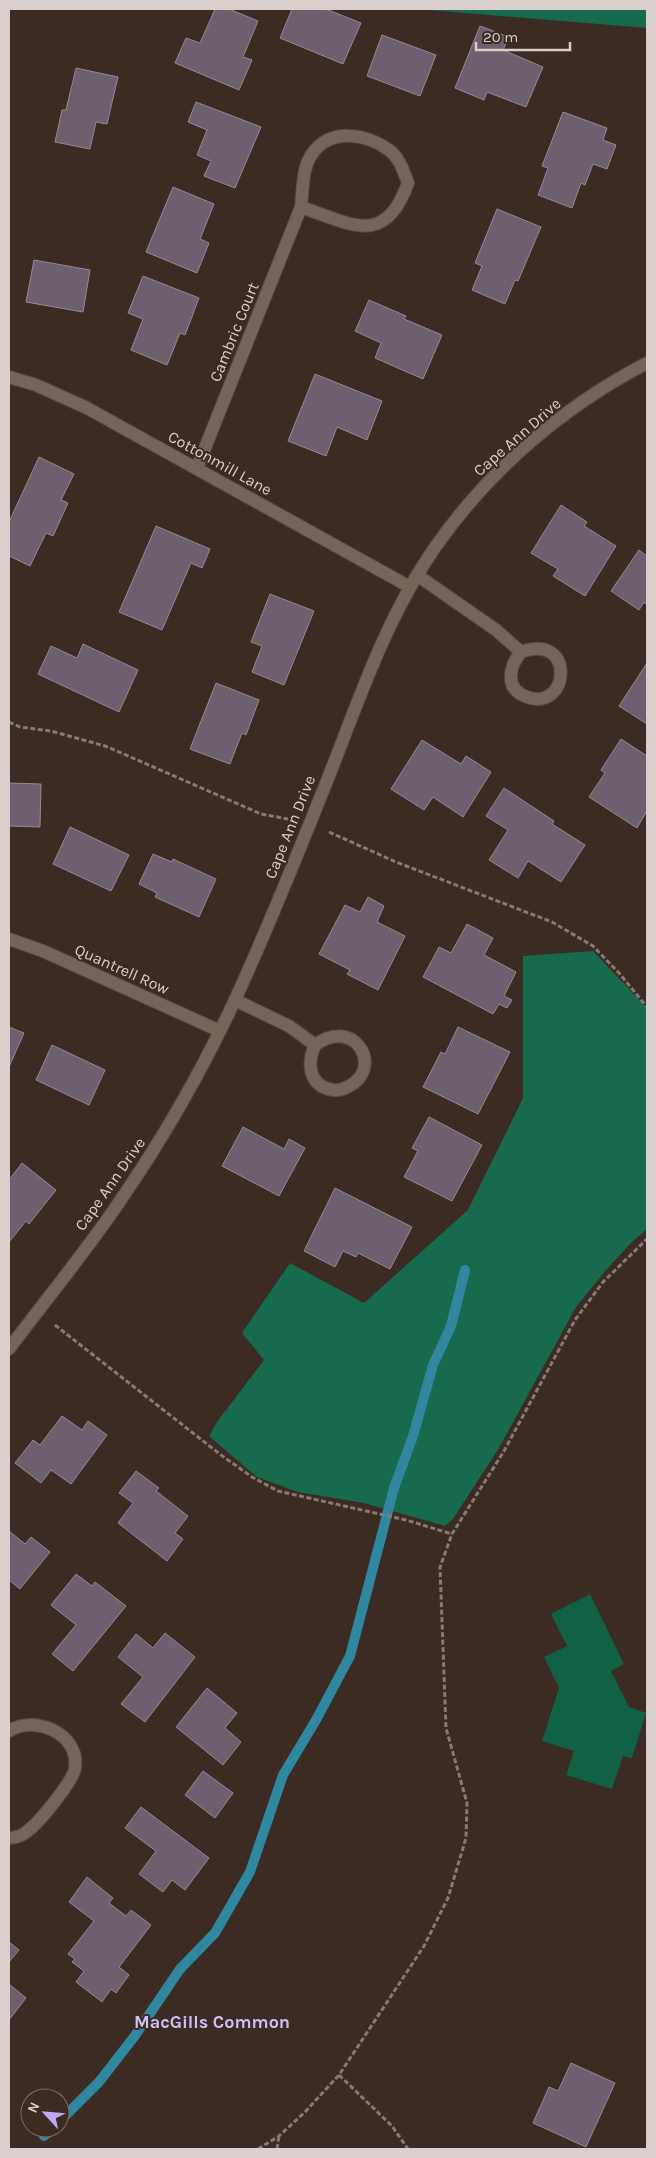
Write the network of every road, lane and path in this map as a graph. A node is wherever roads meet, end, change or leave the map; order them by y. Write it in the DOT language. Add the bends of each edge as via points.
graph roads {
  1 [pos="301,207"];
  2 [pos="647,363"];
  3 [pos="9,377"];
  4 [pos="197,468"];
  5 [pos="417,575"];
  6 [pos="410,587"];
  7 [pos="521,652"];
  8 [pos="9,722"];
  9 [pos="310,823"];
  10 [pos="9,939"];
  11 [pos="235,1000"];
  12 [pos="647,1007"];
  13 [pos="220,1031"];
  14 [pos="315,1045"];
  15 [pos="647,1239"];
  16 [pos="37,1312"];
  17 [pos="9,1349"];
  18 [pos="452,1534"];
  19 [pos="9,1731"];
  20 [pos="9,1838"];
  21 [pos="339,2075"];
  22 [pos="279,2136"];
  23 [pos="258,2149"];
  24 [pos="278,2149"];
  25 [pos="408,2149"];
  1 -- 1 [label="street, Cambric Court" via="360,227 378,224 393,214 408,183 389,150 360,136 342,135 325,141 311,154"];
  1 -- 4 [label="street, Cambric Court"];
  2 -- 5 [label="street, Cape Ann Drive" via="583,400 498,471 465,508"];
  3 -- 4 [label="street, Cottonmill Lane" via="36,385 87,408"];
  4 -- 6 [label="street, Cottonmill Lane"];
  5 -- 6 [label="street, Cape Ann Drive"];
  5 -- 7 [label="street" via="488,624"];
  6 -- 9 [label="street, Cape Ann Drive" via="378,650"];
  7 -- 7 [label="street" via="512,663 512,684 522,695 543,699 554,692 561,680 559,661 542,648"];
  8 -- 9 [label="path" via="105,746 261,814"];
  9 -- 11 [label="street, Cape Ann Drive"];
  9 -- 12 [label="path" via="396,862 552,922 592,946"];
  10 -- 13 [label="street, Quantrell Row" via="43,951"];
  11 -- 13 [label="street, Cape Ann Drive"];
  11 -- 14 [label="street" via="289,1026"];
  13 -- 16 [label="street, Cape Ann Drive" via="123,1197"];
  14 -- 14 [label="street" via="310,1058 311,1073 316,1082 337,1091 347,1089 360,1079 365,1065 364,1055 350,1038 335,1035"];
  15 -- 18 [label="path" via="603,1282 575,1320 504,1451"];
  16 -- 17 [label="street, Cape Ann Drive"];
  16 -- 18 [label="path" via="252,1477 278,1491 406,1520"];
  18 -- 21 [label="path" via="440,1567 446,1728 467,1802 466,1838 448,1898 424,1946"];
  19 -- 20 [label="street" via="37,1724 51,1729 65,1739 73,1753 76,1768 69,1783 30,1829 16,1838"];
  21 -- 22 [label="path"];
  21 -- 25 [label="path" via="392,2126"];
  22 -- 23 [label="path"];
  22 -- 24 [label="path"];
}
